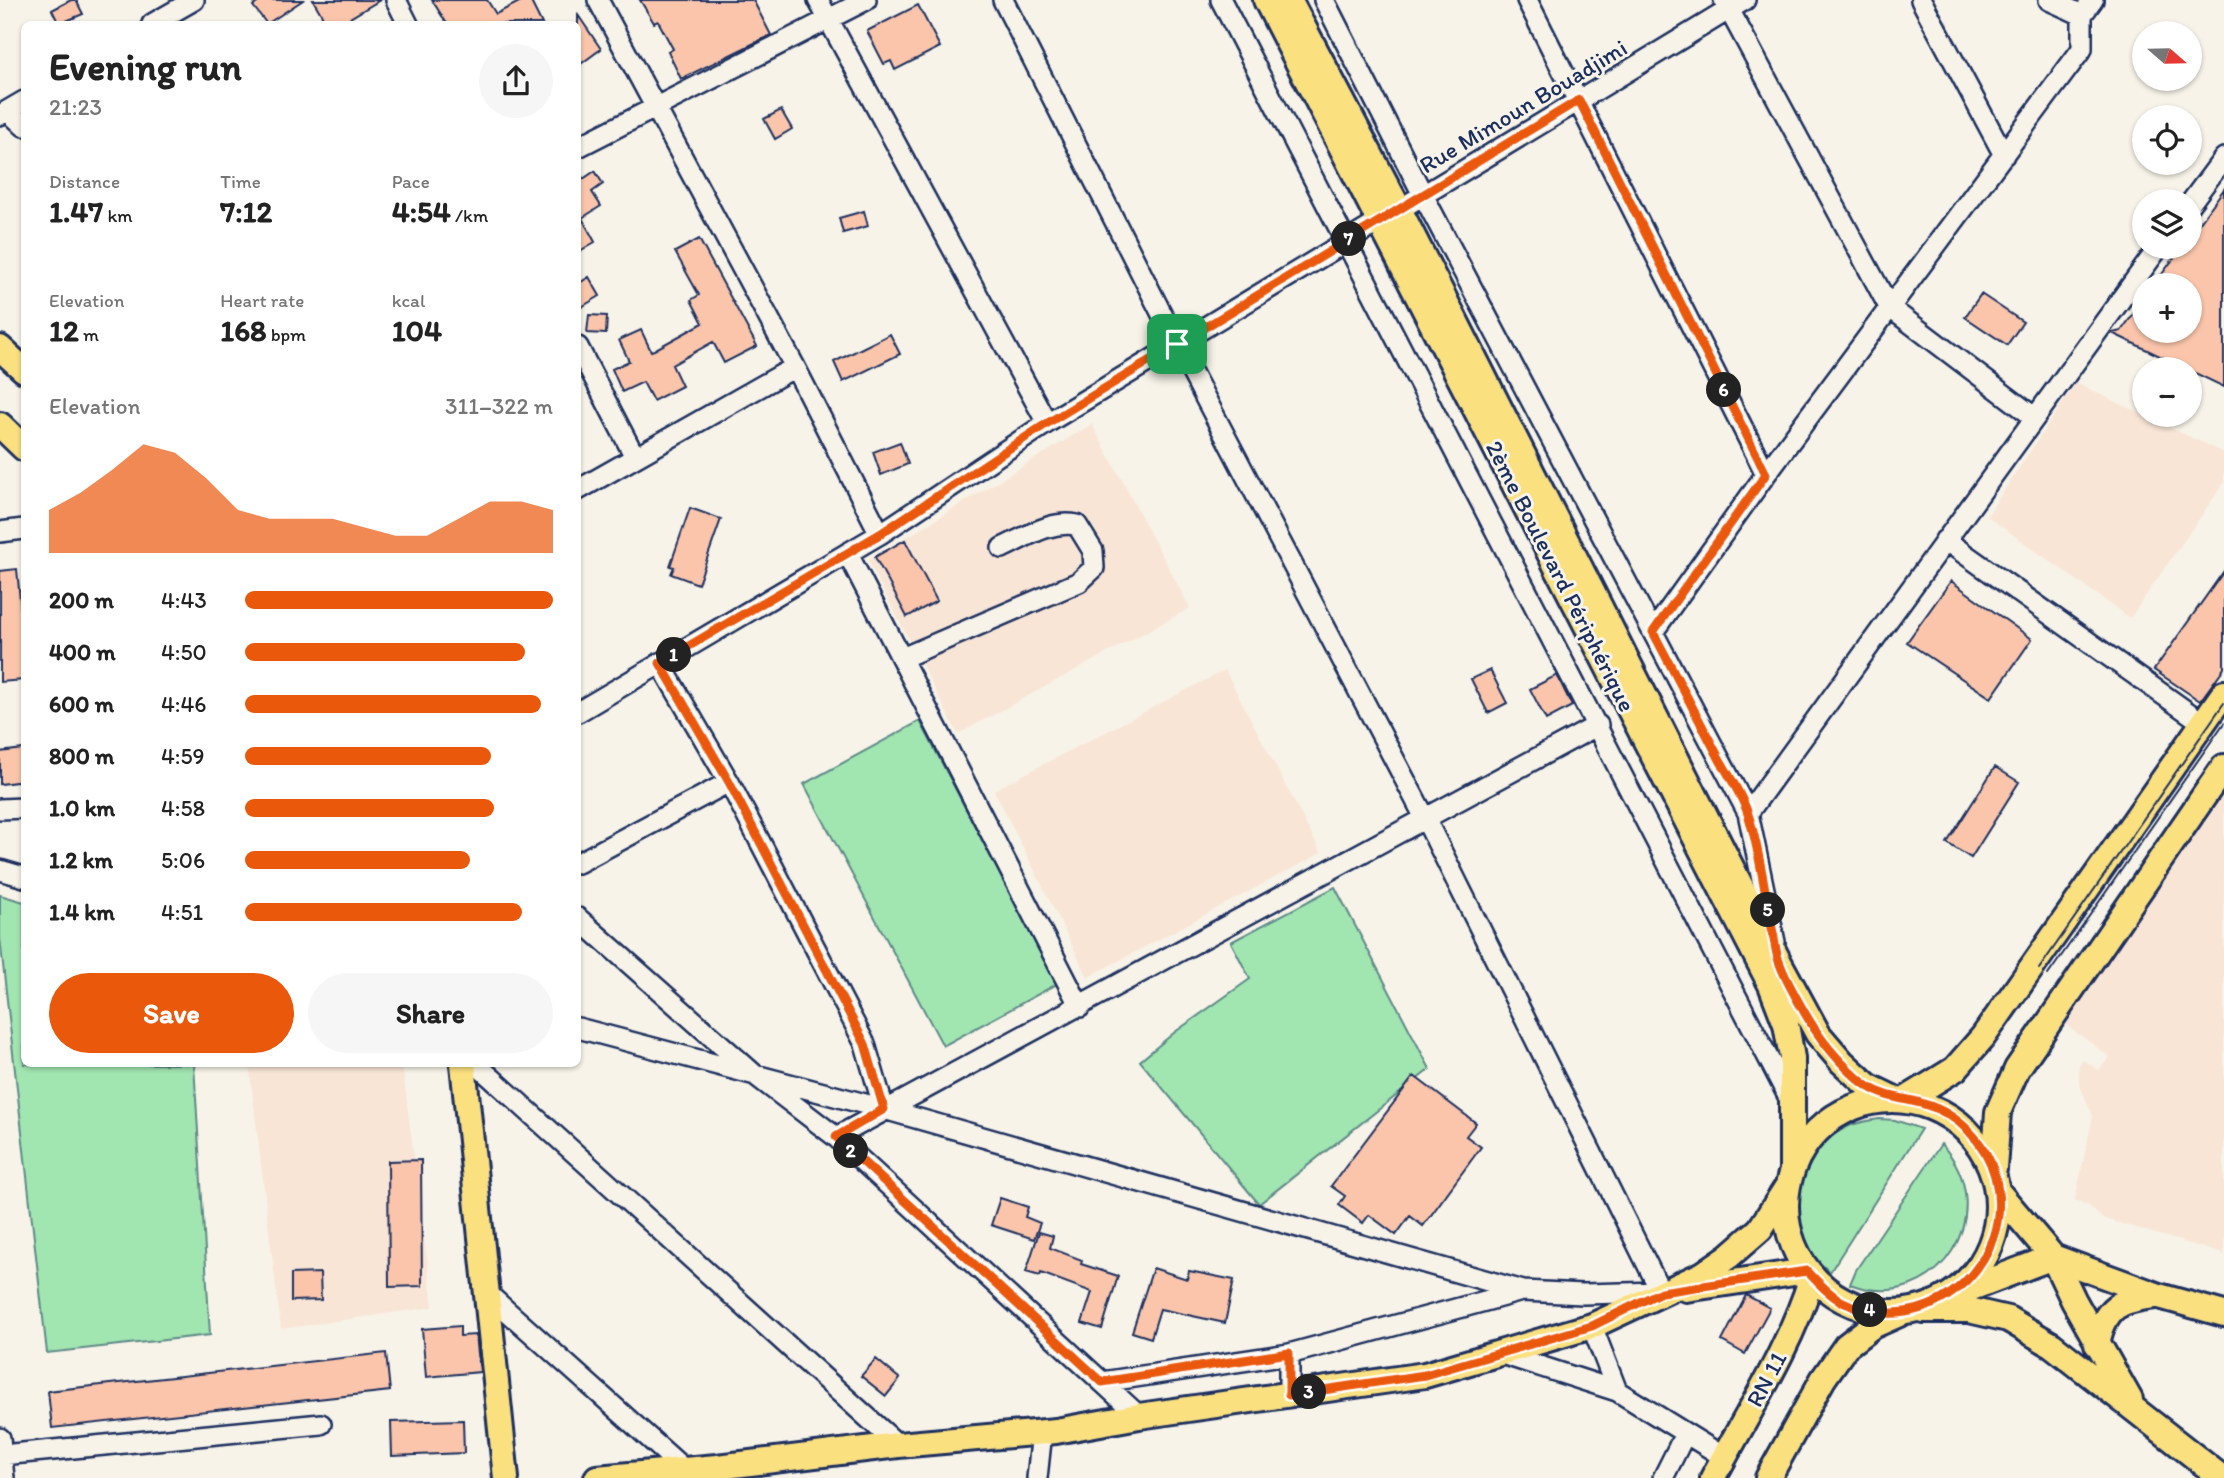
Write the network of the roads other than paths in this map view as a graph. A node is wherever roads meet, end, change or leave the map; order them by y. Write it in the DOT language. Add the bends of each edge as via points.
graph roads {
  1 [pos="194,0"];
  2 [pos="396,0"];
  3 [pos="598,0"];
  4 [pos="818,0"];
  5 [pos="866,0"];
  6 [pos="1003,0"];
  7 [pos="1222,0"];
  8 [pos="1266,0"];
  9 [pos="1289,0"];
  10 [pos="1324,0"];
  11 [pos="1527,0"];
  12 [pos="1921,0"];
  13 [pos="2049,0"];
  14 [pos="1733,3"];
  15 [pos="2088,8"];
  16 [pos="828,19"];
  17 [pos="157,21"];
  18 [pos="406,21"];
  19 [pos="1579,100"];
  20 [pos="657,108"];
  21 [pos="581,146"];
  22 [pos="2004,155"];
  23 [pos="2224,158"];
  24 [pos="2201,189"];
  25 [pos="1423,195"];
  26 [pos="1389,215"];
  27 [pos="1345,241"];
  28 [pos="2149,259"];
  29 [pos="1889,307"];
  30 [pos="1177,344"];
  31 [pos="0,348"];
  32 [pos="581,353"];
  33 [pos="21,367"];
  34 [pos="795,367"];
  35 [pos="2034,417"];
  36 [pos="1046,424"];
  37 [pos="0,425"];
  38 [pos="21,445"];
  39 [pos="635,457"];
  40 [pos="1766,474"];
  41 [pos="581,488"];
  42 [pos="21,530"];
  43 [pos="0,532"];
  44 [pos="880,534"];
  45 [pos="1945,540"];
  46 [pos="1002,548"];
  47 [pos="848,554"];
  48 [pos="1653,632"];
  49 [pos="902,657"];
  50 [pos="660,663"];
  51 [pos="2224,692"];
  52 [pos="581,710"];
  53 [pos="2203,723"];
  54 [pos="1598,725"];
  55 [pos="2224,767"];
  56 [pos="729,782"];
  57 [pos="21,808"];
  58 [pos="0,809"];
  59 [pos="1748,813"];
  60 [pos="1425,818"];
  61 [pos="581,861"];
  62 [pos="0,870"];
  63 [pos="21,876"];
  64 [pos="581,921"];
  65 [pos="1780,964"];
  66 [pos="1080,1007"];
  67 [pos="581,1029"];
  68 [pos="463,1067"];
  69 [pos="479,1067"];
  70 [pos="755,1075"];
  71 [pos="1900,1099"];
  72 [pos="1794,1106"];
  73 [pos="884,1109"];
  74 [pos="836,1137"];
  75 [pos="1790,1177"];
  76 [pos="1996,1183"];
  77 [pos="2053,1257"];
  78 [pos="1810,1274"];
  79 [pos="1523,1291"];
  80 [pos="1661,1292"];
  81 [pos="488,1294"];
  82 [pos="2159,1296"];
  83 [pos="1920,1308"];
  84 [pos="2224,1314"];
  85 [pos="1592,1326"];
  86 [pos="2097,1344"];
  87 [pos="1289,1353"];
  88 [pos="1499,1353"];
  89 [pos="1102,1382"];
  90 [pos="1617,1391"];
  91 [pos="1289,1395"];
  92 [pos="2136,1410"];
  93 [pos="1139,1416"];
  94 [pos="321,1424"];
  95 [pos="1042,1432"];
  96 [pos="1685,1434"];
  97 [pos="898,1445"];
  98 [pos="1,1447"];
  99 [pos="1718,1468"];
  100 [pos="686,1471"];
  101 [pos="715,1473"];
  102 [pos="4,1478"];
  103 [pos="506,1478"];
  104 [pos="597,1478"];
  105 [pos="1038,1478"];
  106 [pos="1663,1478"];
  107 [pos="1768,1478"];
  108 [pos="2222,1478"];
  1 -- 17 [label="street"];
  2 -- 18 [label="street"];
  3 -- 20 [label="street"];
  4 -- 16 [label="street"];
  5 -- 16 [label="street"];
  6 -- 30 [label="street"];
  7 -- 27 [label="street"];
  8 -- 26 [label="main road, 2ème Boulevard Périphérique"];
  9 -- 26 [label="main road, 2ème Boulevard Périphérique"];
  10 -- 25 [label="street"];
  11 -- 19 [label="street"];
  12 -- 22 [label="street"];
  13 -- 15 [label="street"];
  14 -- 19 [label="street, Rue Mimoun Bouadjimi"];
  14 -- 29 [label="street"];
  15 -- 22 [label="street" via="2082,49"];
  16 -- 20 [label="street"];
  16 -- 36 [label="street"];
  19 -- 25 [label="street, Rue Mimoun Bouadjimi"];
  19 -- 40 [label="street"];
  20 -- 21 [label="street"];
  20 -- 34 [label="street"];
  22 -- 29 [label="street"];
  23 -- 24 [label="street"];
  25 -- 26 [label="street, Rue Mimoun Bouadjimi"];
  25 -- 48 [label="street"];
  26 -- 27 [label="street, Rue Mimoun Bouadjimi"];
  26 -- 65 [label="main road, 2ème Boulevard Périphérique"];
  26 -- 72 [label="main road, 2ème Boulevard Périphérique" via="1771,985 1786,1024"];
  27 -- 30 [label="street, Rue Mimoun Bouadjimi"];
  27 -- 54 [label="street"];
  28 -- 35 [label="street"];
  29 -- 35 [label="street"];
  29 -- 40 [label="street"];
  30 -- 36 [label="street, Rue Mimoun Bouadjimi"];
  30 -- 60 [label="street"];
  31 -- 33 [label="main road"];
  32 -- 39 [label="street"];
  34 -- 39 [label="street"];
  34 -- 44 [label="street"];
  35 -- 45 [label="street"];
  36 -- 44 [label="street, Rue Mimoun Bouadjimi"];
  37 -- 38 [label="main road"];
  39 -- 41 [label="street"];
  40 -- 48 [label="street"];
  42 -- 43 [label="street"];
  44 -- 47 [label="street, Rue Mimoun Bouadjimi"];
  45 -- 53 [label="street"];
  45 -- 59 [label="street"];
  46 -- 49 [label="street" via="1051,525 1077,525 1093,551 1094,568 1079,582"];
  47 -- 49 [label="street"];
  47 -- 50 [label="street, Rue Mimoun Bouadjimi"];
  48 -- 59 [label="street"];
  49 -- 66 [label="street"];
  50 -- 52 [label="street, Rue Mimoun Bouadjimi"];
  50 -- 56 [label="street"];
  51 -- 53 [label="main road"];
  53 -- 71 [label="main road" via="1983,1037 1955,1069"];
  54 -- 60 [label="street"];
  54 -- 72 [label="street"];
  55 -- 76 [label="main road" via="2017,1069 1998,1112"];
  56 -- 61 [label="street"];
  56 -- 73 [label="street" via="865,1044"];
  57 -- 58 [label="street"];
  59 -- 65 [label="street"];
  60 -- 66 [label="street"];
  60 -- 80 [label="street"];
  62 -- 63 [label="street"];
  64 -- 70 [label="street"];
  65 -- 71 [label="main road, 2ème Boulevard Périphérique" via="1826,1043 1868,1086"];
  66 -- 73 [label="street"];
  67 -- 70 [label="street"];
  68 -- 81 [label="main road"];
  69 -- 97 [label="street"];
  70 -- 73 [label="street"];
  70 -- 74 [label="street"];
  71 -- 75 [label="main road" via="1862,1103 1832,1117 1808,1140"];
  71 -- 76 [label="main road" via="1934,1108 1961,1123 1986,1155"];
  72 -- 75 [label="main road, 2ème Boulevard Périphérique"];
  73 -- 74 [label="street"];
  73 -- 79 [label="street"];
  74 -- 89 [label="street"];
  75 -- 78 [label="main road" via="1787,1226"];
  75 -- 80 [label="main road" via="1760,1229 1703,1274"];
  76 -- 77 [label="main road"];
  76 -- 83 [label="main road" via="1997,1226 1986,1257 1966,1283"];
  77 -- 82 [label="main road"];
  77 -- 83 [label="main road"];
  77 -- 86 [label="main road"];
  78 -- 80 [label="main road"];
  78 -- 83 [label="main road" via="1842,1302 1881,1312"];
  78 -- 99 [label="main road, RN 11" via="1789,1335"];
  79 -- 80 [label="street"];
  79 -- 87 [label="street"];
  80 -- 85 [label="main road"];
  81 -- 100 [label="street"];
  81 -- 103 [label="main road"];
  82 -- 84 [label="main road"];
  82 -- 86 [label="main road" via="2128,1299 2112,1308 2101,1324"];
  83 -- 92 [label="main road" via="1969,1310 2008,1319 2052,1345"];
  83 -- 107 [label="main road, RN 11" via="1872,1326 1846,1346"];
  85 -- 88 [label="main road"];
  85 -- 90 [label="street"];
  86 -- 92 [label="main road"];
  87 -- 89 [label="street"];
  87 -- 91 [label="street"];
  88 -- 90 [label="street"];
  88 -- 91 [label="main road" via="1425,1375"];
  89 -- 93 [label="street"];
  90 -- 96 [label="street"];
  91 -- 93 [label="main road"];
  92 -- 108 [label="main road"];
  93 -- 95 [label="main road"];
  94 -- 98 [label="street"];
  95 -- 97 [label="main road"];
  95 -- 105 [label="street"];
  96 -- 99 [label="street"];
  96 -- 106 [label="street"];
  97 -- 101 [label="main road"];
  98 -- 102 [label="street"];
  100 -- 101 [label="main road"];
  100 -- 104 [label="main road"];
}
